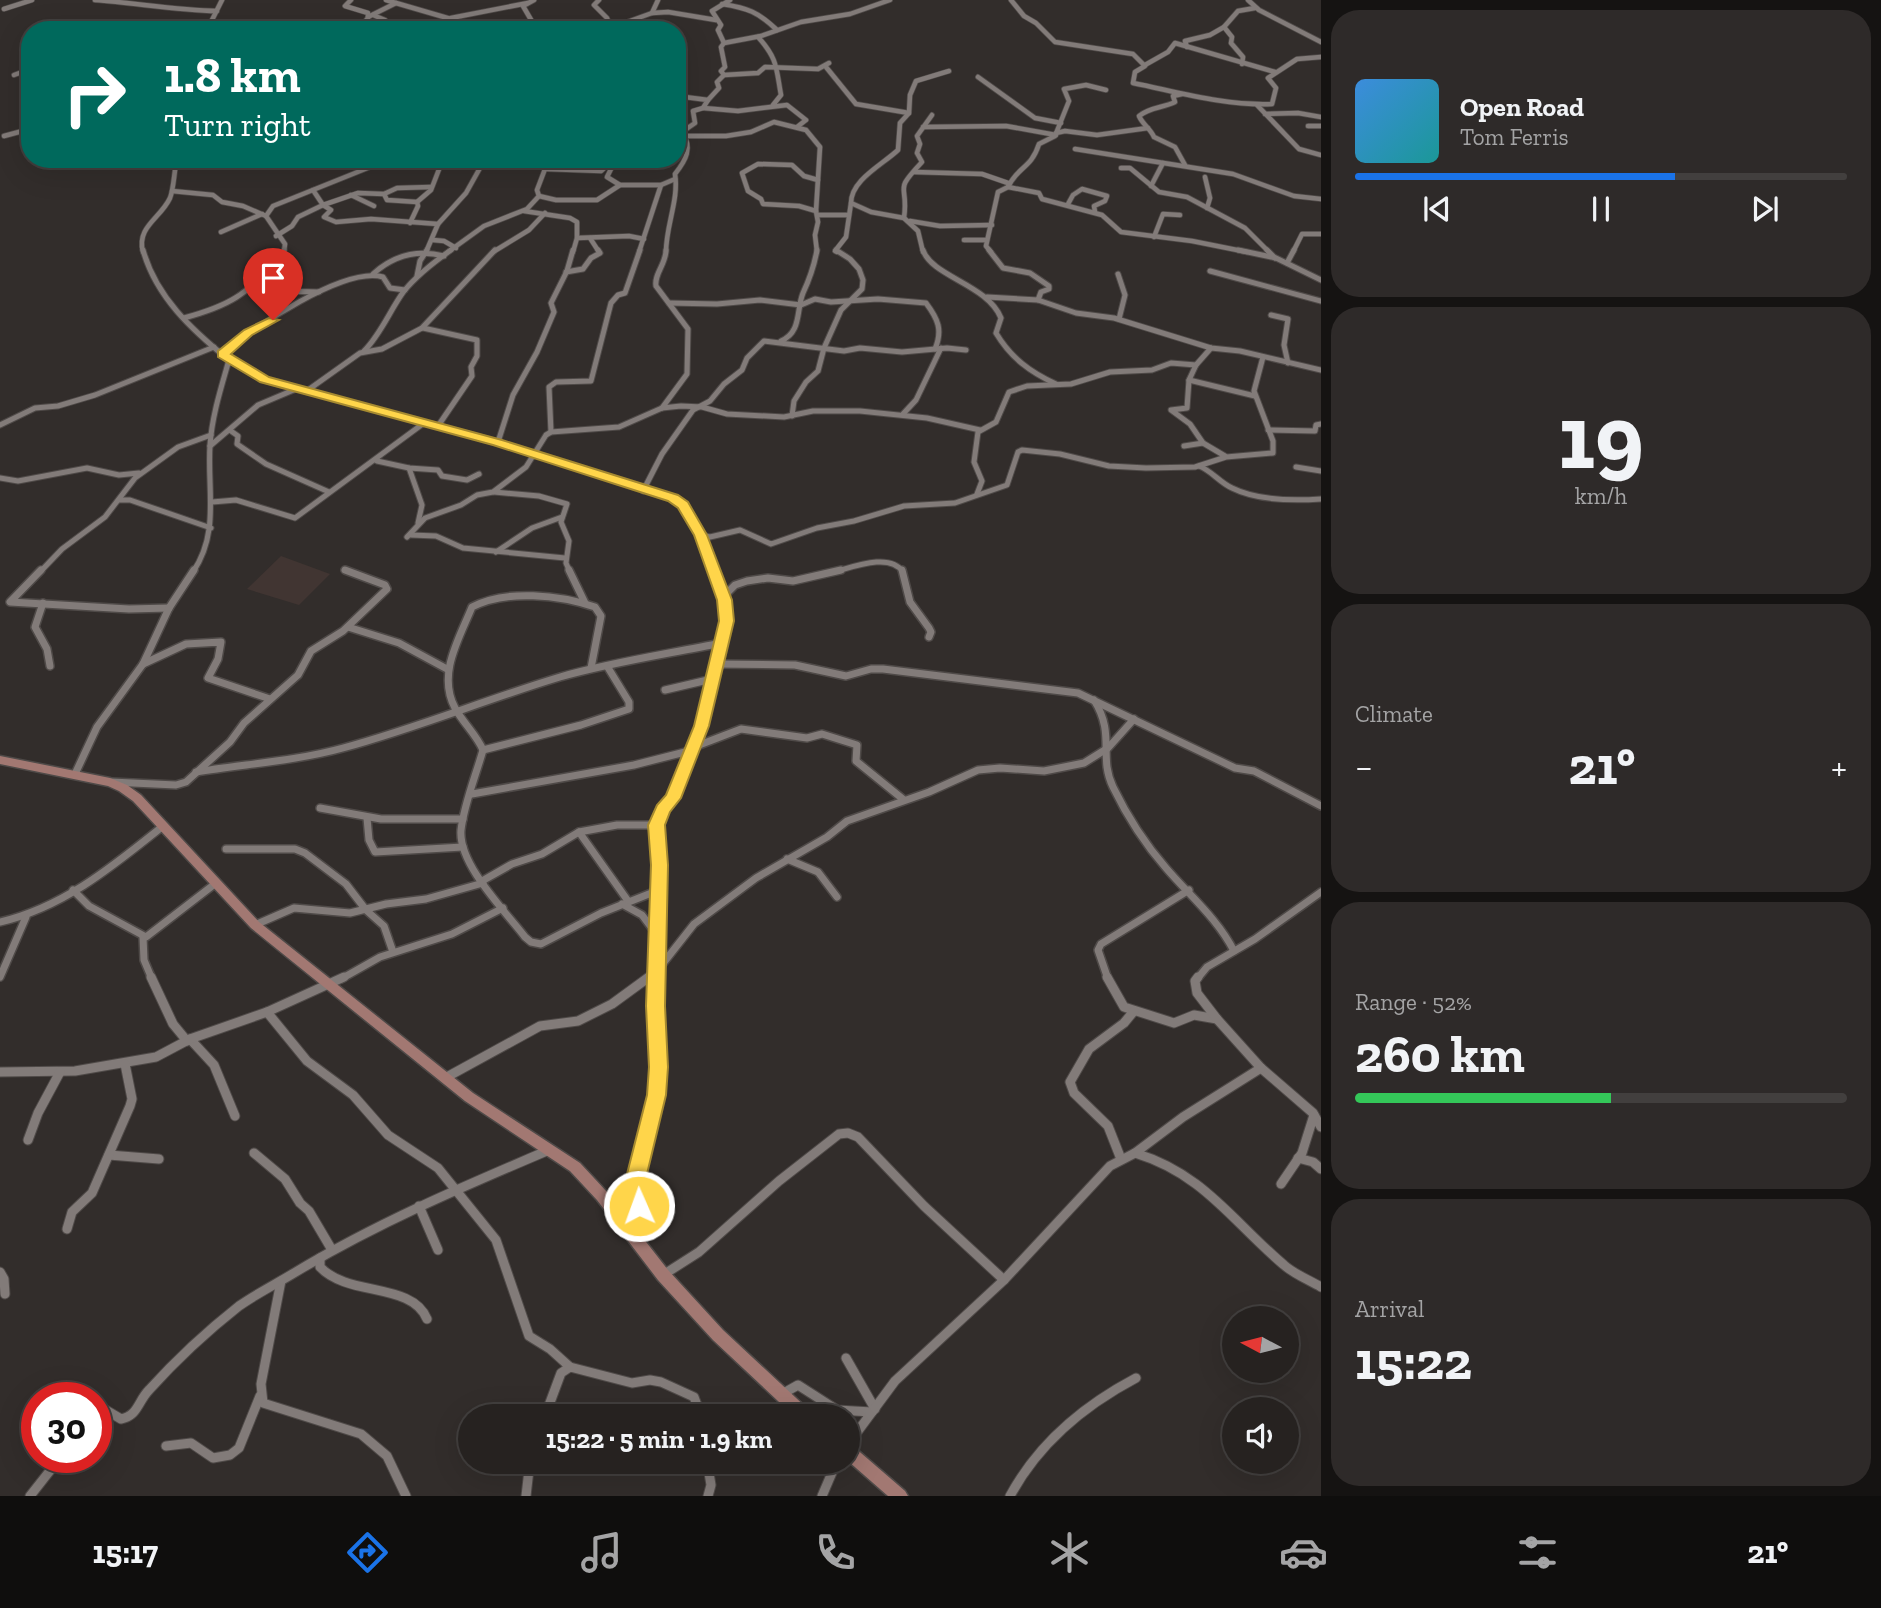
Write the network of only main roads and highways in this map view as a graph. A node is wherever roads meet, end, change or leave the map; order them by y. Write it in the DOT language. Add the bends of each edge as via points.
graph roads {
  1 [pos="0,760"];
  2 [pos="792,1404"];
  3 [pos="860,1461"];
  4 [pos="900,1496"];
  1 -- 2 [label="main road" via="124,788 254,925 445,1077 575,1167 663,1275"];
  3 -- 4 [label="main road"];
}
